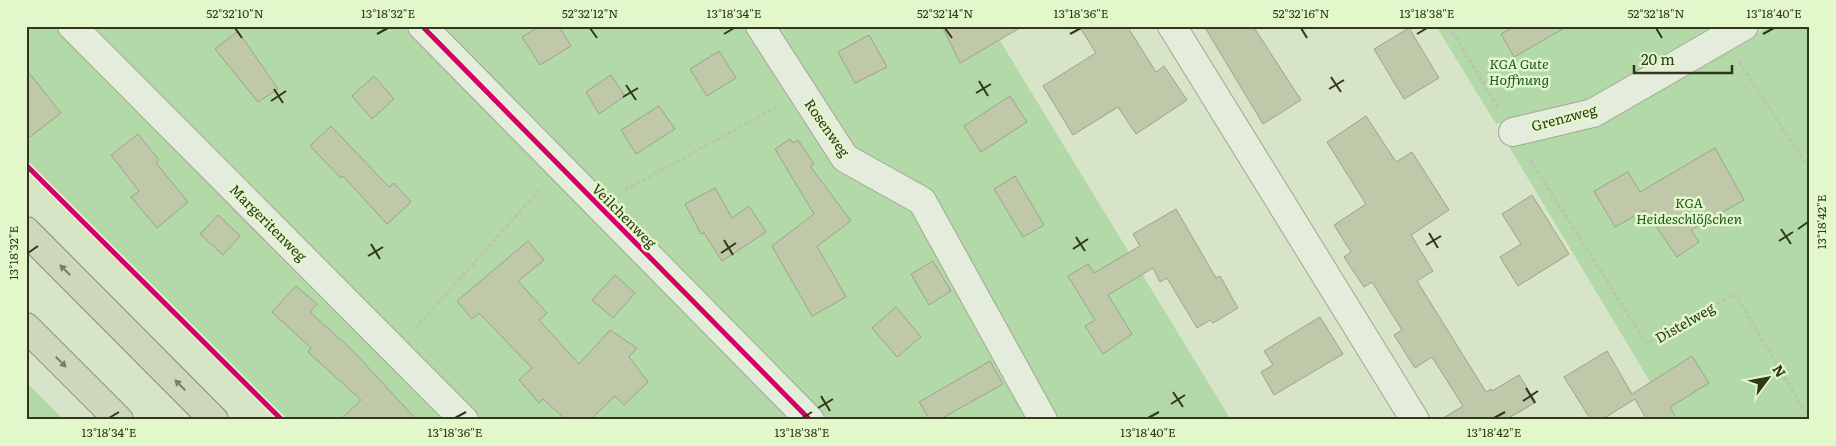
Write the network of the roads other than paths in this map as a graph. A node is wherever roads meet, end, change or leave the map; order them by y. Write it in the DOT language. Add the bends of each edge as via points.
graph roads {
  1 [pos="72,26"];
  2 [pos="422,26"];
  3 [pos="760,26"];
  4 [pos="1172,26"];
  5 [pos="1734,33"];
  6 [pos="1513,132"];
  7 [pos="26,231"];
  8 [pos="26,327"];
  9 [pos="119,420"];
  10 [pos="214,420"];
  11 [pos="464,420"];
  12 [pos="810,420"];
  13 [pos="1043,420"];
  14 [pos="1415,420"];
  1 -- 11 [label="street, Margeritenweg"];
  2 -- 12 [label="street, Veilchenweg"];
  3 -- 13 [label="street, Rosenweg" via="844,158 922,200"];
  4 -- 14 [label="street"];
  5 -- 6 [label="street, Grenzweg" via="1593,113"];
  10 -- 7 [label="highway, one-way"];
  8 -- 9 [label="highway, one-way"];
}
